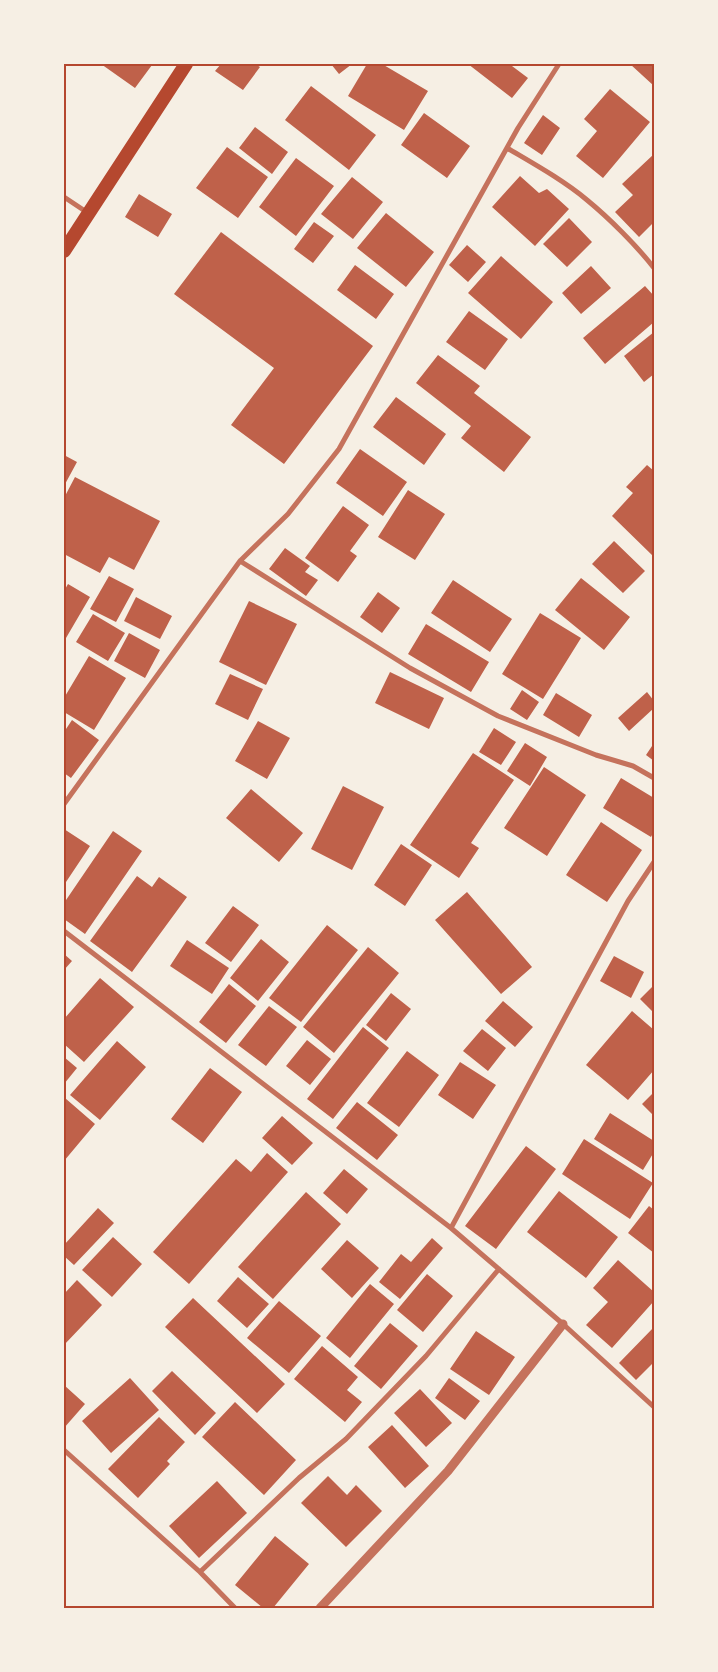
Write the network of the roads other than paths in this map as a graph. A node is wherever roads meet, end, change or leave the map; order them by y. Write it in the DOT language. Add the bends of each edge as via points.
graph roads {
  1 [pos="186,64"];
  2 [pos="560,64"];
  3 [pos="507,148"];
  4 [pos="64,197"];
  5 [pos="88,213"];
  6 [pos="64,251"];
  7 [pos="654,268"];
  8 [pos="240,560"];
  9 [pos="654,778"];
  10 [pos="64,804"];
  11 [pos="654,862"];
  12 [pos="64,931"];
  13 [pos="451,1228"];
  14 [pos="499,1269"];
  15 [pos="563,1324"];
  16 [pos="654,1406"];
  17 [pos="64,1450"];
  18 [pos="200,1572"];
  19 [pos="235,1608"];
  20 [pos="320,1608"];
  1 -- 5 [label="highway"];
  2 -- 3 [label="street"];
  3 -- 7 [label="street" via="588,200"];
  3 -- 8 [label="street" via="339,449 288,514"];
  4 -- 5 [label="street"];
  5 -- 6 [label="highway"];
  8 -- 9 [label="street" via="410,668 498,716 596,755 633,766"];
  8 -- 10 [label="street"];
  11 -- 13 [label="street" via="628,901"];
  12 -- 13 [label="street"];
  13 -- 14 [label="street"];
  14 -- 15 [label="street"];
  14 -- 18 [label="street" via="426,1356 346,1440 299,1478"];
  15 -- 16 [label="street"];
  15 -- 20 [label="street" via="448,1471"];
  17 -- 18 [label="street"];
  18 -- 19 [label="street"];
}
